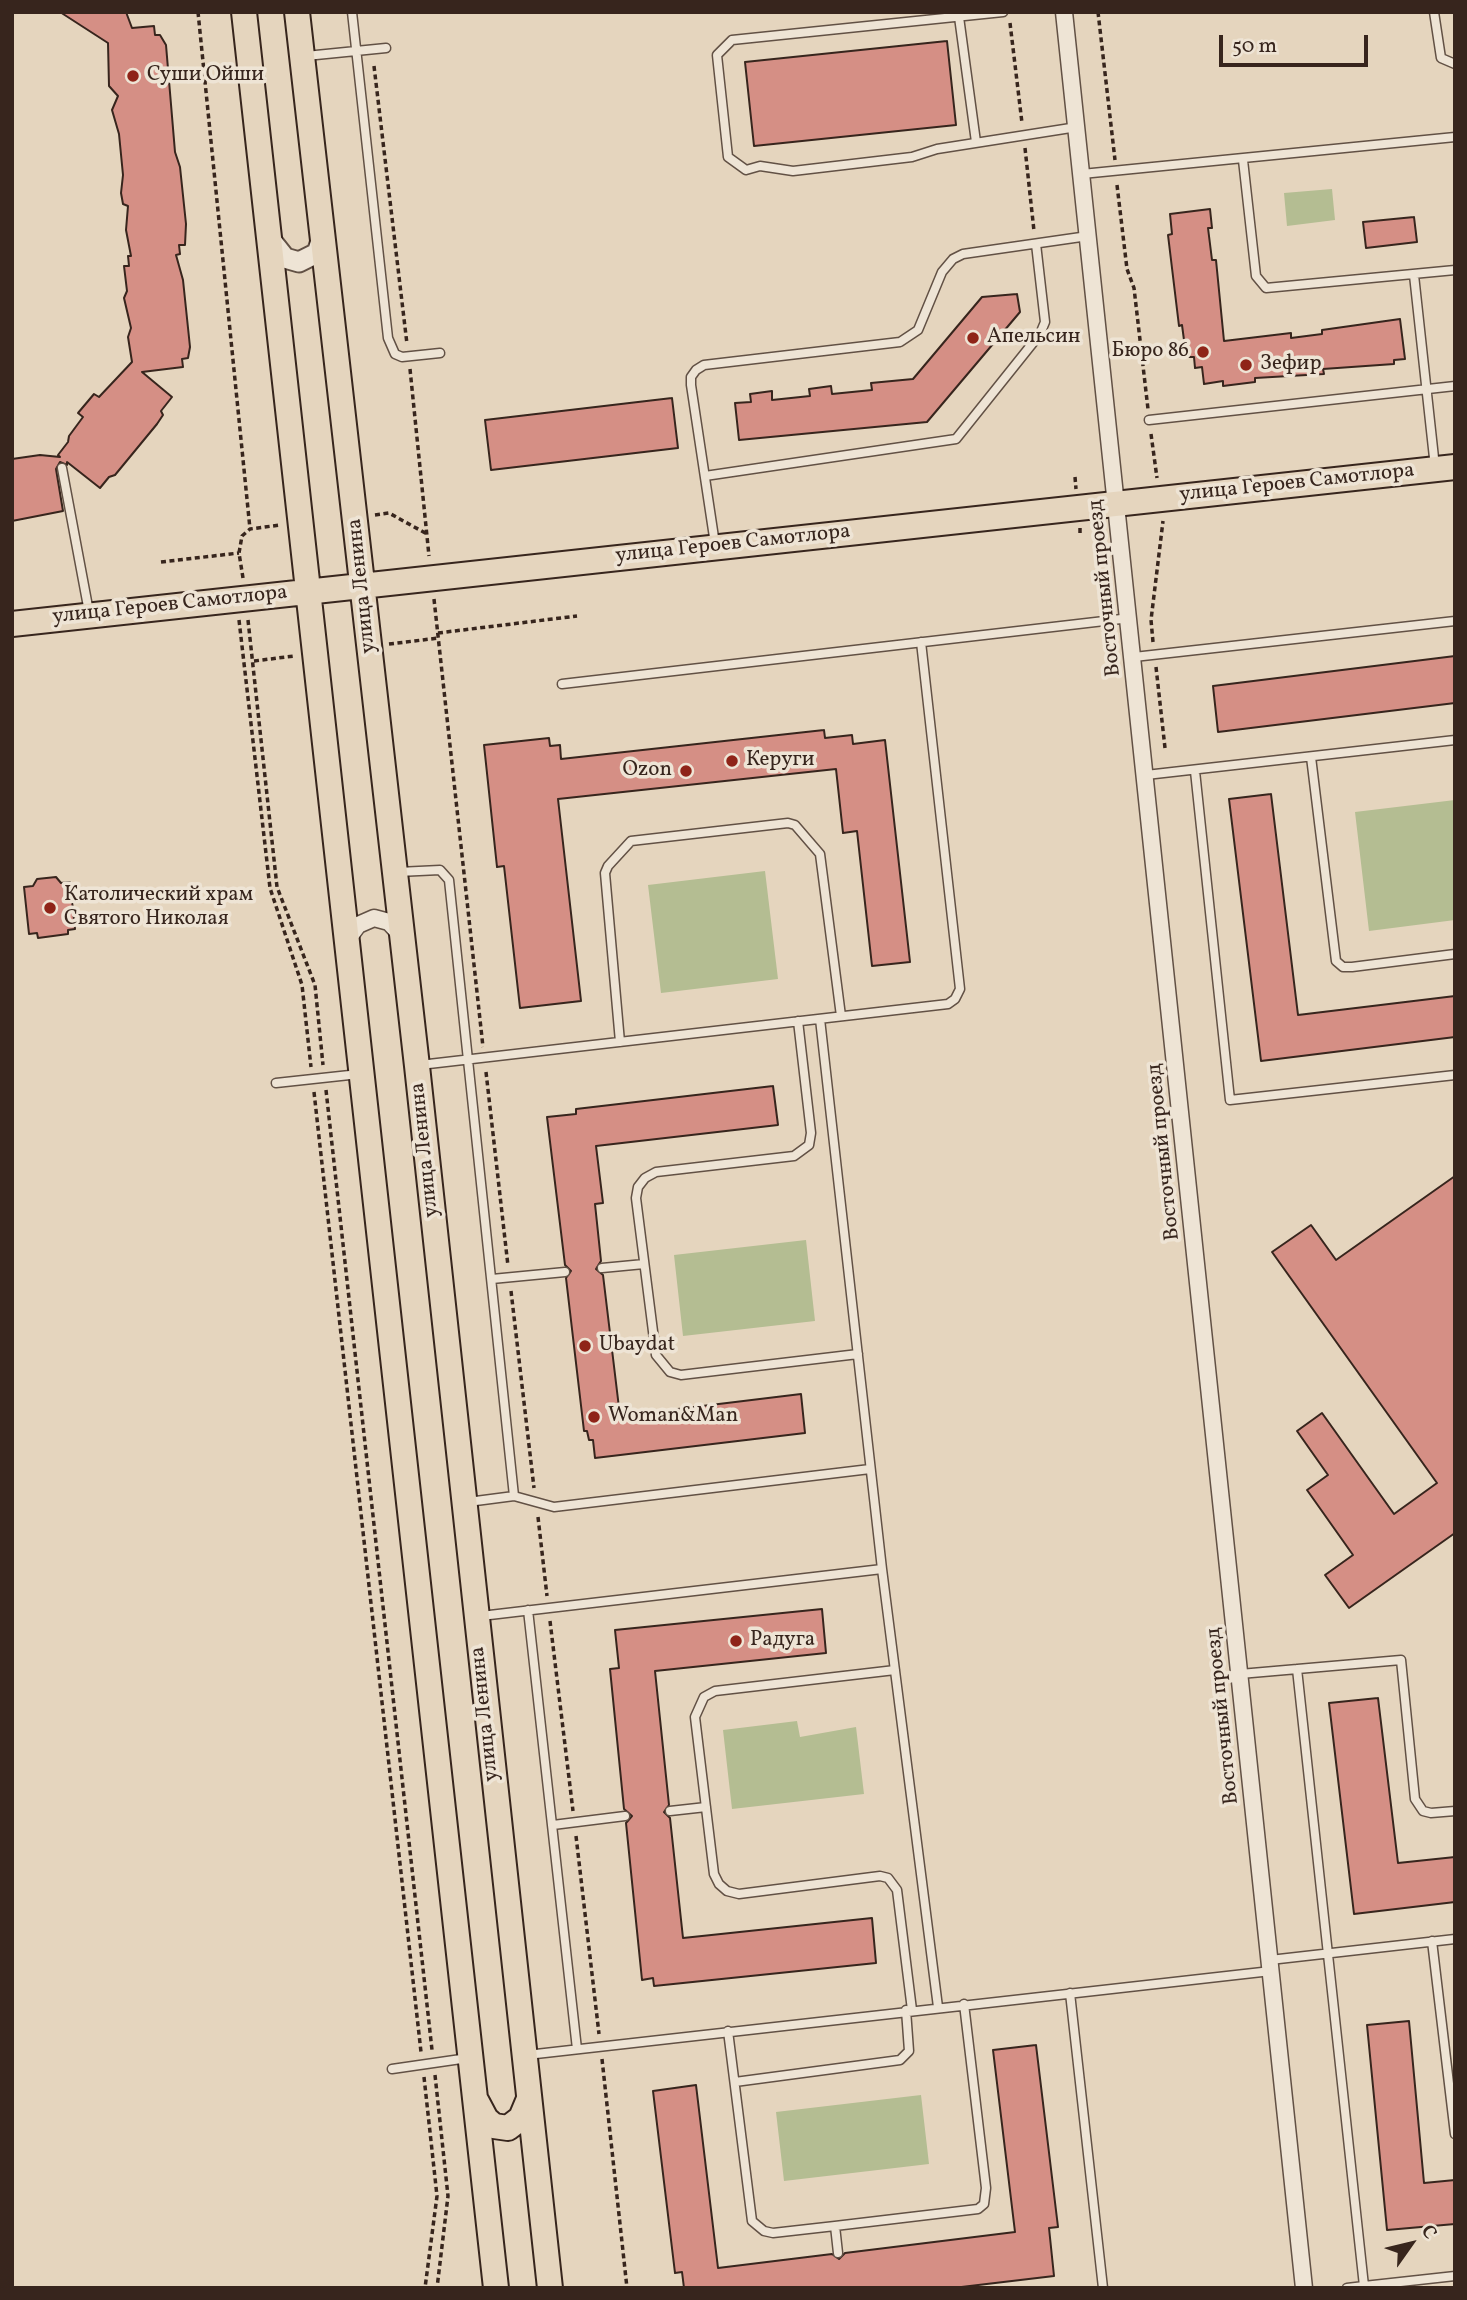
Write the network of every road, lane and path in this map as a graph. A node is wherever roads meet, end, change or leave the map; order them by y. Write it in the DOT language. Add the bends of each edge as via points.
graph roads {
  1 [pos="198,12"];
  2 [pos="244,12"];
  3 [pos="298,12"];
  4 [pos="352,12"];
  5 [pos="1003,12"];
  6 [pos="1064,12"];
  7 [pos="1098,12"];
  8 [pos="1434,12"];
  9 [pos="959,17"];
  10 [pos="386,48"];
  11 [pos="372,50"];
  12 [pos="356,51"];
  13 [pos="303,57"];
  14 [pos="1455,64"];
  15 [pos="1077,127"];
  16 [pos="1455,136"];
  17 [pos="976,142"];
  18 [pos="1243,159"];
  19 [pos="1116,170"];
  20 [pos="1082,174"];
  21 [pos="323,233"];
  22 [pos="1089,236"];
  23 [pos="270,239"];
  24 [pos="1036,244"];
  25 [pos="1455,270"];
  26 [pos="1414,275"];
  27 [pos="440,353"];
  28 [pos="408,356"];
  29 [pos="1455,386"];
  30 [pos="1426,389"];
  31 [pos="1149,420"];
  32 [pos="62,468"];
  33 [pos="1445,468"];
  34 [pos="705,476"];
  35 [pos="1160,499"];
  36 [pos="1118,503"];
  37 [pos="716,547"];
  38 [pos="239,553"];
  39 [pos="161,562"];
  40 [pos="431,578"];
  41 [pos="363,584"];
  42 [pos="309,590"];
  43 [pos="241,597"];
  44 [pos="89,615"];
  45 [pos="577,616"];
  46 [pos="1130,618"];
  47 [pos="1455,621"];
  48 [pos="12,624"];
  49 [pos="438,633"];
  50 [pos="921,642"];
  51 [pos="1155,655"];
  52 [pos="1134,657"];
  53 [pos="562,684"];
  54 [pos="1455,740"];
  55 [pos="1165,748"];
  56 [pos="1311,757"];
  57 [pos="1195,771"];
  58 [pos="1146,775"];
  59 [pos="395,873"];
  60 [pos="402,936"];
  61 [pos="347,940"];
  62 [pos="1455,954"];
  63 [pos="841,1016"];
  64 [pos="820,1019"];
  65 [pos="797,1021"];
  66 [pos="620,1042"];
  67 [pos="485,1058"];
  68 [pos="468,1060"];
  69 [pos="417,1066"];
  70 [pos="362,1073"];
  71 [pos="1455,1075"];
  72 [pos="325,1078"];
  73 [pos="313,1079"];
  74 [pos="276,1083"];
  75 [pos="644,1264"];
  76 [pos="602,1268"];
  77 [pos="565,1272"];
  78 [pos="509,1278"];
  79 [pos="492,1279"];
  80 [pos="858,1354"];
  81 [pos="870,1469"];
  82 [pos="514,1496"];
  83 [pos="464,1502"];
  84 [pos="536,1502"];
  85 [pos="882,1569"];
  86 [pos="549,1608"];
  87 [pos="528,1610"];
  88 [pos="475,1617"];
  89 [pos="1297,1669"];
  90 [pos="895,1670"];
  91 [pos="1240,1674"];
  92 [pos="706,1807"];
  93 [pos="670,1811"];
  94 [pos="1455,1811"];
  95 [pos="625,1816"];
  96 [pos="574,1822"];
  97 [pos="553,1825"];
  98 [pos="1455,1939"];
  99 [pos="1432,1941"];
  100 [pos="1327,1953"];
  101 [pos="1271,1965"];
  102 [pos="1070,1993"];
  103 [pos="964,2004"];
  104 [pos="938,2007"];
  105 [pos="909,2010"];
  106 [pos="728,2031"];
  107 [pos="601,2047"];
  108 [pos="577,2049"];
  109 [pos="524,2056"];
  110 [pos="471,2058"];
  111 [pos="434,2063"];
  112 [pos="423,2064"];
  113 [pos="392,2069"];
  114 [pos="735,2082"];
  115 [pos="475,2098"];
  116 [pos="529,2099"];
  117 [pos="1455,2134"];
  118 [pos="835,2226"];
  119 [pos="838,2253"];
  120 [pos="1455,2276"];
  121 [pos="1364,2286"];
  122 [pos="425,2288"];
  123 [pos="437,2288"];
  124 [pos="496,2288"];
  125 [pos="550,2288"];
  126 [pos="627,2288"];
  127 [pos="1103,2288"];
  128 [pos="1304,2288"];
  129 [pos="1348,2288"];
  1 -- 38 [label="path" via="250,529 242,536"];
  2 -- 23 [label="main road"];
  3 -- 13 [label="main road, улица Ленина"];
  4 -- 12 [label="lane"];
  5 -- 9 [label="lane"];
  6 -- 15 [label="street, Восточный проезд"];
  7 -- 19 [label="path"];
  8 -- 14 [label="lane" via="1441,58"];
  9 -- 17 [label="lane"];
  9 -- 17 [label="lane" via="733,40 717,55 728,157 746,170 760,166 793,171 912,157"];
  10 -- 11 [label="lane"];
  11 -- 12 [label="lane"];
  11 -- 28 [label="path"];
  12 -- 13 [label="lane"];
  12 -- 28 [label="lane" via="388,338 396,354"];
  13 -- 21 [label="main road, улица Ленина"];
  15 -- 17 [label="lane"];
  15 -- 20 [label="street, Восточный проезд"];
  16 -- 18 [label="lane"];
  18 -- 19 [label="lane"];
  18 -- 26 [label="lane" via="1256,276 1266,288"];
  19 -- 20 [label="lane"];
  19 -- 31 [label="path"];
  20 -- 22 [label="street, Восточный проезд"];
  21 -- 23 [label="street" via="317,253 299,262 285,258"];
  21 -- 41 [label="main road, улица Ленина"];
  22 -- 24 [label="lane"];
  22 -- 36 [label="street, Восточный проезд"];
  23 -- 42 [label="main road"];
  24 -- 34 [label="lane" via="1045,322 1041,334 956,439"];
  24 -- 34 [label="lane" via="953,259 942,272 918,330 900,342 704,365 696,370 691,385"];
  25 -- 26 [label="lane"];
  26 -- 30 [label="lane"];
  27 -- 28 [label="lane"];
  28 -- 40 [label="path"];
  29 -- 30 [label="lane"];
  30 -- 31 [label="lane"];
  30 -- 33 [label="lane"];
  31 -- 35 [label="path"];
  32 -- 44 [label="lane"];
  33 -- 35 [label="main road, улица Героев Самотлора"];
  34 -- 37 [label="lane"];
  35 -- 36 [label="main road, улица Героев Самотлора"];
  35 -- 51 [label="path" via="1163,521 1151,620"];
  36 -- 37 [label="main road, улица Героев Самотлора"];
  36 -- 46 [label="street, Восточный проезд"];
  37 -- 40 [label="main road, улица Героев Самотлора"];
  38 -- 39 [label="path"];
  38 -- 43 [label="path"];
  40 -- 41 [label="main road, улица Героев Самотлора"];
  40 -- 49 [label="path"];
  41 -- 42 [label="main road, улица Героев Самотлора"];
  41 -- 59 [label="main road, улица Ленина"];
  42 -- 43 [label="main road, улица Героев Самотлора"];
  42 -- 61 [label="main road"];
  43 -- 44 [label="main road, улица Героев Самотлора"];
  43 -- 72 [label="path" via="277,887 315,985"];
  43 -- 73 [label="path" via="270,888 302,985"];
  44 -- 48 [label="main road, улица Героев Самотлора"];
  45 -- 49 [label="path"];
  46 -- 50 [label="lane"];
  46 -- 52 [label="street, Восточный проезд"];
  47 -- 51 [label="lane"];
  49 -- 67 [label="path"];
  50 -- 53 [label="lane"];
  50 -- 63 [label="lane" via="959,995 948,1004"];
  51 -- 52 [label="lane"];
  51 -- 55 [label="path"];
  52 -- 58 [label="street, Восточный проезд"];
  54 -- 56 [label="lane"];
  56 -- 57 [label="lane"];
  56 -- 62 [label="lane" via="1336,961 1352,967"];
  57 -- 58 [label="lane"];
  57 -- 71 [label="lane" via="1230,1100"];
  58 -- 91 [label="street, Восточный проезд"];
  59 -- 60 [label="main road, улица Ленина"];
  59 -- 68 [label="lane" via="440,870 449,880"];
  60 -- 61 [label="street" via="389,922 374,918 358,925"];
  60 -- 69 [label="main road, улица Ленина"];
  61 -- 70 [label="main road"];
  63 -- 64 [label="lane"];
  63 -- 66 [label="lane" via="820,854 795,825 644,839 625,845 606,873"];
  64 -- 65 [label="lane"];
  64 -- 80 [label="lane"];
  65 -- 66 [label="lane"];
  65 -- 75 [label="lane" via="809,1145 794,1156 656,1172 645,1178 636,1198"];
  66 -- 67 [label="lane"];
  67 -- 68 [label="lane"];
  67 -- 78 [label="path"];
  68 -- 69 [label="lane"];
  68 -- 79 [label="lane"];
  69 -- 83 [label="main road, улица Ленина"];
  70 -- 72 [label="lane"];
  70 -- 110 [label="main road"];
  72 -- 73 [label="lane"];
  72 -- 111 [label="path"];
  73 -- 74 [label="lane"];
  73 -- 112 [label="path"];
  75 -- 76 [label="lane"];
  75 -- 80 [label="lane" via="656,1355 670,1372 681,1375"];
  77 -- 78 [label="lane"];
  78 -- 79 [label="lane"];
  78 -- 84 [label="path"];
  79 -- 82 [label="lane"];
  80 -- 81 [label="lane"];
  81 -- 84 [label="lane" via="554,1507"];
  81 -- 85 [label="lane"];
  82 -- 83 [label="lane"];
  82 -- 84 [label="lane"];
  83 -- 88 [label="main road, улица Ленина"];
  84 -- 86 [label="path"];
  85 -- 86 [label="lane"];
  85 -- 90 [label="lane"];
  86 -- 87 [label="lane"];
  86 -- 96 [label="path"];
  87 -- 88 [label="lane"];
  87 -- 97 [label="lane"];
  88 -- 109 [label="main road, улица Ленина"];
  89 -- 91 [label="lane"];
  89 -- 94 [label="lane" via="1401,1660 1415,1799 1431,1814"];
  89 -- 100 [label="lane"];
  90 -- 92 [label="lane" via="715,1691 704,1697 695,1717"];
  90 -- 104 [label="lane"];
  91 -- 101 [label="street, Восточный проезд"];
  92 -- 93 [label="lane"];
  92 -- 105 [label="lane" via="713,1874 727,1891 739,1894 880,1876 894,1883"];
  95 -- 96 [label="lane"];
  96 -- 97 [label="lane"];
  96 -- 107 [label="path"];
  97 -- 108 [label="lane"];
  98 -- 99 [label="lane"];
  99 -- 100 [label="lane"];
  99 -- 117 [label="lane"];
  100 -- 101 [label="lane"];
  100 -- 121 [label="lane"];
  101 -- 102 [label="lane"];
  101 -- 128 [label="street, Восточный проезд"];
  102 -- 103 [label="lane"];
  102 -- 127 [label="lane"];
  103 -- 104 [label="lane"];
  103 -- 118 [label="lane" via="986,2188 984,2204 978,2209"];
  104 -- 105 [label="lane"];
  105 -- 106 [label="lane"];
  105 -- 114 [label="lane" via="909,2051 900,2060"];
  106 -- 107 [label="lane"];
  106 -- 114 [label="lane"];
  107 -- 108 [label="lane"];
  107 -- 126 [label="path"];
  108 -- 109 [label="lane"];
  109 -- 116 [label="main road, улица Ленина"];
  110 -- 111 [label="lane"];
  110 -- 115 [label="main road"];
  111 -- 112 [label="lane"];
  111 -- 123 [label="path" via="448,2196"];
  112 -- 113 [label="lane"];
  112 -- 122 [label="path" via="437,2196"];
  114 -- 118 [label="lane" via="752,2221 773,2233"];
  115 -- 116 [label="main road" via="486,2119 501,2128 516,2123"];
  115 -- 124 [label="main road"];
  116 -- 125 [label="main road, улица Ленина"];
  118 -- 119 [label="lane"];
  120 -- 121 [label="lane"];
  121 -- 129 [label="lane"];
}
